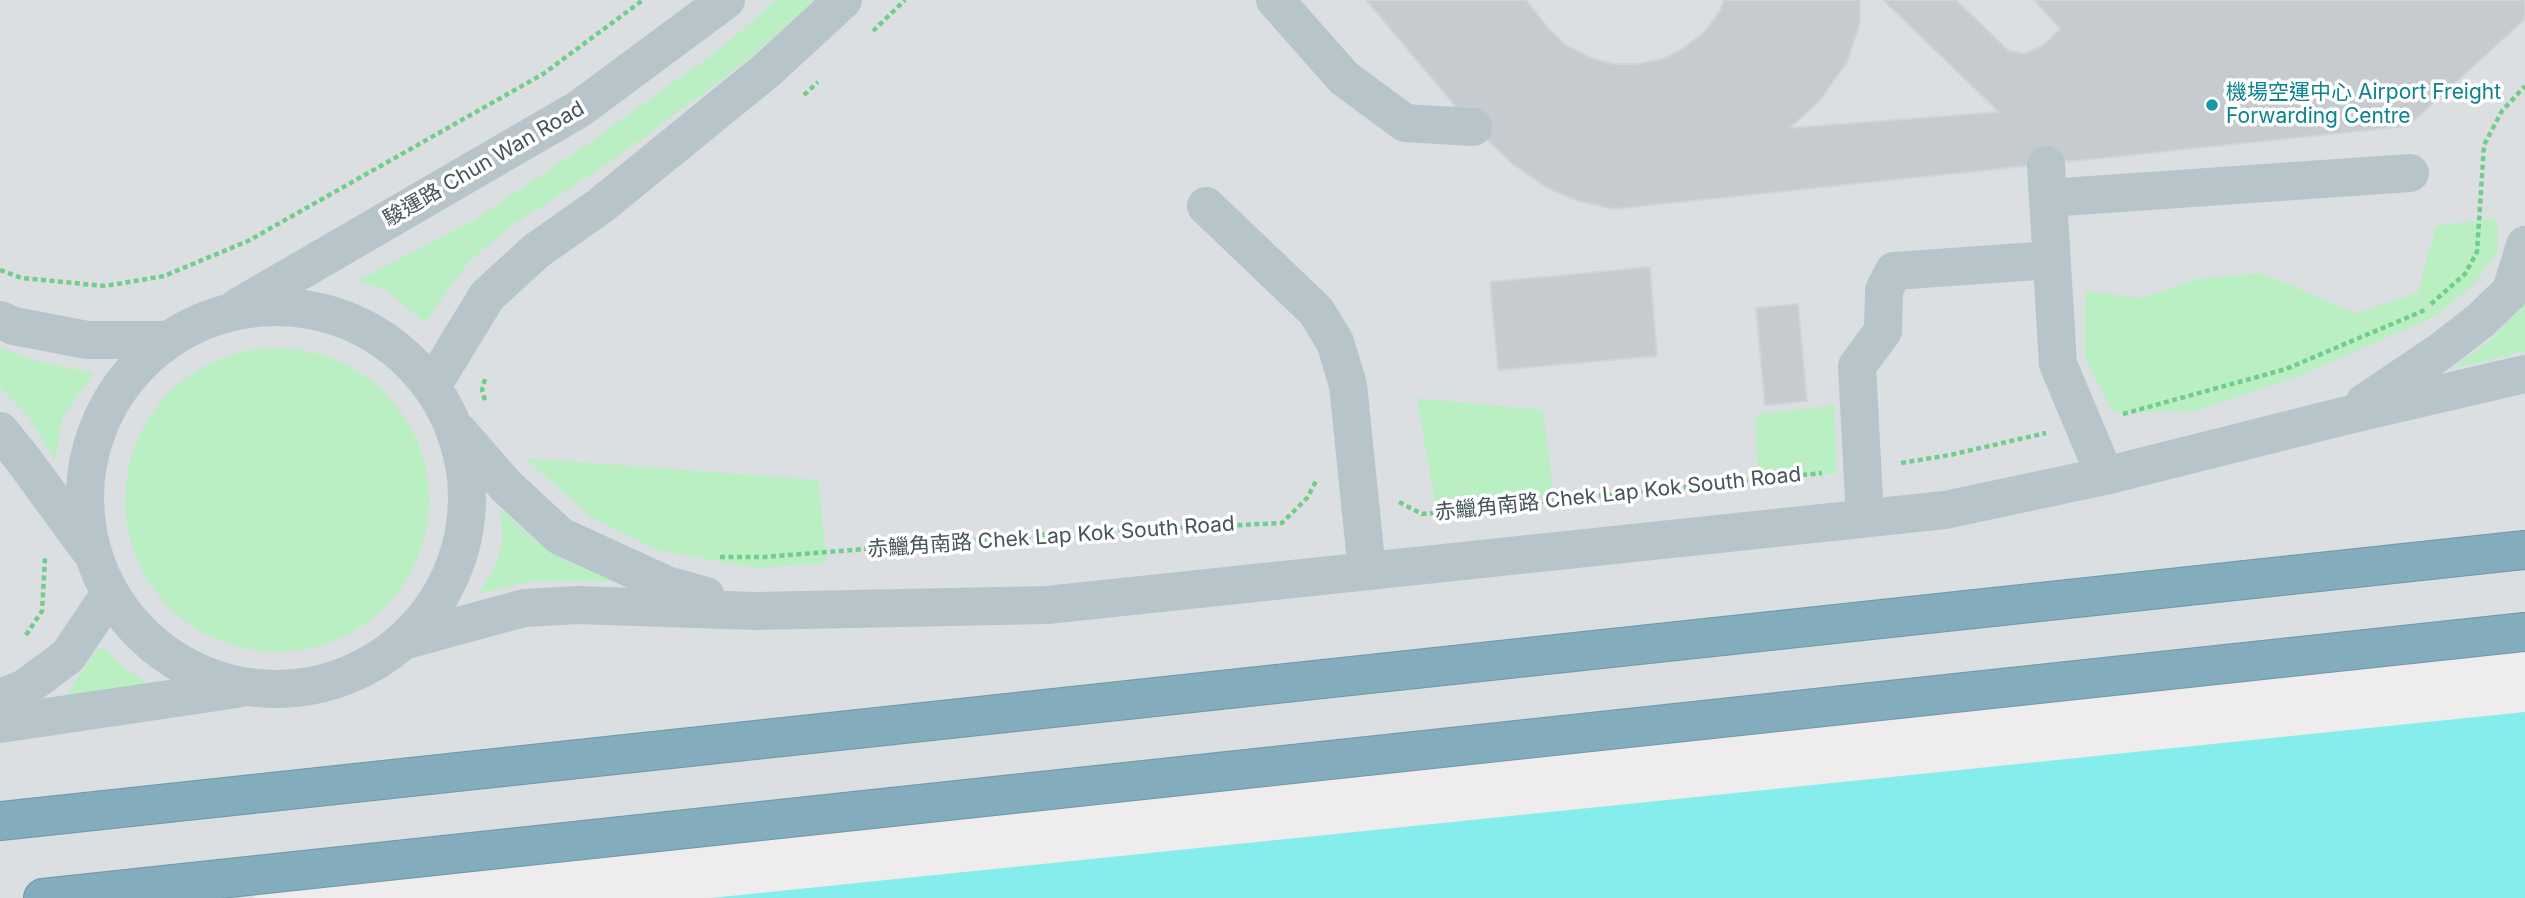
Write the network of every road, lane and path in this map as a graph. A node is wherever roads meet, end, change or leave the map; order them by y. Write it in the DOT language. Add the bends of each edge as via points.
graph roads {
  1 [pos="643,0"];
  2 [pos="726,0"];
  3 [pos="843,0"];
  4 [pos="1275,0"];
  5 [pos="2525,86"];
  6 [pos="1473,127"];
  7 [pos="2410,173"];
  8 [pos="1206,206"];
  9 [pos="2525,245"];
  10 [pos="2051,260"];
  11 [pos="0,270"];
  12 [pos="231,312"];
  13 [pos="0,320"];
  14 [pos="166,340"];
  15 [pos="2525,374"];
  16 [pos="432,386"];
  17 [pos="482,390"];
  18 [pos="486,403"];
  19 [pos="2344,416"];
  20 [pos="2084,424"];
  21 [pos="0,431"];
  22 [pos="458,431"];
  23 [pos="1862,458"];
  24 [pos="1358,476"];
  25 [pos="2105,476"];
  26 [pos="1865,518"];
  27 [pos="2525,551"];
  28 [pos="91,553"];
  29 [pos="45,556"];
  30 [pos="710,557"];
  31 [pos="1367,571"];
  32 [pos="109,595"];
  33 [pos="755,611"];
  34 [pos="2525,632"];
  35 [pos="403,641"];
  36 [pos="22,643"];
  37 [pos="246,687"];
  38 [pos="0,698"];
  39 [pos="0,724"];
  40 [pos="0,821"];
  41 [pos="43,898"];
  1 -- 11 [label="path" via="543,74 248,241 164,276 104,286 22,278"];
  2 -- 12 [label="street, 駿運路 Chun Wan Road" via="579,109"];
  3 -- 16 [label="street" via="767,70 600,206 537,251 487,296"];
  4 -- 6 [label="street" via="1344,78 1405,123"];
  5 -- 20 [label="path, 赤鱲角南路 Chek Lap Kok South Road" via="2502,111 2484,145 2477,252 2465,274 2424,310 2286,369"];
  7 -- 10 [label="street" via="2047,181"];
  8 -- 24 [label="street" via="1316,311 1335,342 1348,385"];
  9 -- 19 [label="street" via="2511,291 2482,320"];
  10 -- 20 [label="street" via="2057,364"];
  10 -- 23 [label="street" via="1894,271 1884,290 1883,331 1857,366"];
  12 -- 14 [label="street"];
  12 -- 16 [label="street" via="276,306 321,311 365,327 402,352"];
  13 -- 14 [label="street" via="87,340"];
  14 -- 28 [label="street" via="131,372 104,413 88,458 83,506"];
  15 -- 19 [label="street"];
  16 -- 22 [label="street"];
  17 -- 18 [label="path"];
  19 -- 25 [label="street"];
  20 -- 23 [label="path, 赤鱲角南路 Chek Lap Kok South Road" via="1950,455"];
  20 -- 25 [label="street"];
  21 -- 28 [label="street"];
  22 -- 33 [label="street" via="506,486 559,536 667,585"];
  22 -- 35 [label="street" via="468,510 458,558 436,604"];
  23 -- 24 [label="path, 赤鱲角南路 Chek Lap Kok South Road" via="1422,514 1391,498 1379,475"];
  23 -- 26 [label="street"];
  24 -- 30 [label="path, 赤鱲角南路 Chek Lap Kok South Road" via="1318,478 1307,498 1282,523"];
  24 -- 31 [label="street"];
  25 -- 26 [label="street" via="1945,510"];
  26 -- 31 [label="street"];
  27 -- 40 [label="highway"];
  28 -- 32 [label="street"];
  29 -- 36 [label="path" via="42,611"];
  31 -- 33 [label="street" via="1047,605"];
  32 -- 37 [label="street" via="148,642 170,658 194,672"];
  32 -- 38 [label="street" via="68,656 25,688"];
  33 -- 35 [label="street" via="578,605 524,608"];
  34 -- 41 [label="highway"];
  35 -- 37 [label="street" via="369,665 330,682 289,689"];
  37 -- 39 [label="street"];
}
